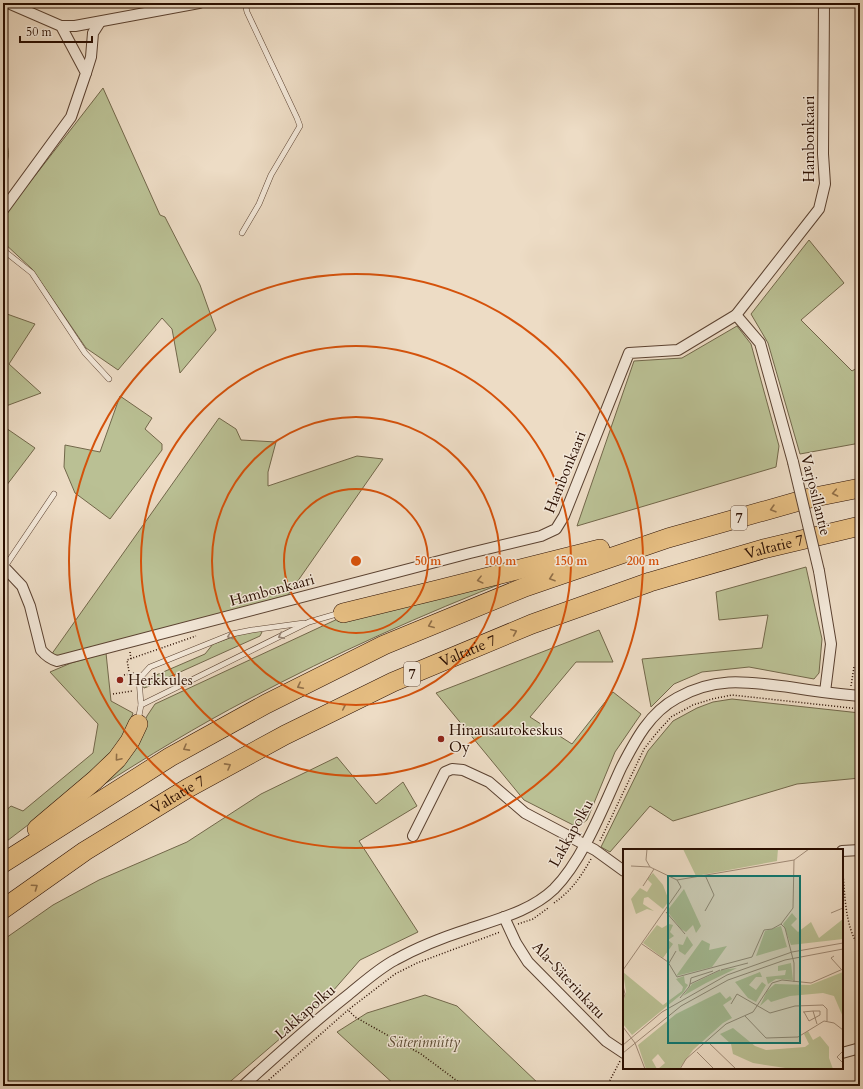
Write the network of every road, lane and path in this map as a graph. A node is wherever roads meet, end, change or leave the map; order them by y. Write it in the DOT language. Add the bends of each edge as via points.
graph roads {
  1 [pos="8,3"];
  2 [pos="199,3"];
  3 [pos="245,3"];
  4 [pos="824,3"];
  5 [pos="100,22"];
  6 [pos="61,26"];
  7 [pos="86,73"];
  8 [pos="3,210"];
  9 [pos="242,233"];
  10 [pos="3,250"];
  11 [pos="736,315"];
  12 [pos="109,379"];
  13 [pos="860,488"];
  14 [pos="54,494"];
  15 [pos="860,526"];
  16 [pos="668,538"];
  17 [pos="4,567"];
  18 [pos="343,613"];
  19 [pos="309,622"];
  20 [pos="860,664"];
  21 [pos="825,692"];
  22 [pos="855,696"];
  23 [pos="141,705"];
  24 [pos="860,709"];
  25 [pos="138,724"];
  26 [pos="413,836"];
  27 [pos="585,845"];
  28 [pos="595,850"];
  29 [pos="860,850"];
  30 [pos="843,852"];
  31 [pos="3,856"];
  32 [pos="3,862"];
  33 [pos="623,870"];
  34 [pos="843,873"];
  35 [pos="3,910"];
  36 [pos="504,918"];
  37 [pos="509,928"];
  38 [pos="860,947"];
  39 [pos="340,1001"];
  40 [pos="348,1010"];
  41 [pos="860,1048"];
  42 [pos="843,1053"];
  43 [pos="623,1055"];
  44 [pos="242,1086"];
  45 [pos="262,1086"];
  46 [pos="464,1086"];
  47 [pos="607,1086"];
  1 -- 6 [label="street"];
  2 -- 5 [label="street"];
  3 -- 9 [label="lane" via="300,126 271,175 259,204"];
  4 -- 11 [label="street, Hambonkaari" via="825,184 819,209"];
  5 -- 6 [label="street"];
  5 -- 7 [label="street" via="93,33 91,57"];
  6 -- 7 [label="street"];
  7 -- 8 [label="street" via="71,117"];
  10 -- 12 [label="lane" via="32,273 81,347"];
  11 -- 17 [label="street, Hambonkaari" via="678,350 629,354 564,516 556,529 549,533 57,661 45,656 41,650 22,586"];
  11 -- 21 [label="street, Varjosillantie, bridge" via="760,343 793,462 819,571 831,644"];
  13 -- 16 [label="highway, 7, one-way" via="810,498"];
  14 -- 17 [label="lane"];
  35 -- 15 [label="highway, Valtatie 7 / 7, one-way" via="85,851 188,788 285,735 393,682 532,624 650,582 763,549"];
  16 -- 18 [label="highway, one-way" via="604,548"];
  16 -- 32 [label="highway, 7, one-way" via="525,587 384,645 266,704 170,757"];
  18 -- 19 [label="lane"];
  19 -- 23 [label="lane, one-way"];
  19 -- 23 [label="lane, one-way" via="232,634 150,667 140,679"];
  20 -- 22 [label="path" via="854,667"];
  21 -- 22 [label="street, Lakkapolku"];
  21 -- 27 [label="street, Lakkapolku" via="744,681 708,685 676,698 653,717 636,738"];
  23 -- 25 [label="lane"];
  24 -- 28 [label="path" via="732,695 712,698 693,705 671,717 644,749"];
  25 -- 31 [label="highway, one-way" via="117,759"];
  26 -- 27 [label="street" via="445,772 452,769 463,770 489,782 525,813"];
  27 -- 28 [label="street"];
  27 -- 36 [label="street, Lakkapolku" via="569,871 552,891 534,904"];
  28 -- 33 [label="street"];
  28 -- 37 [label="path" via="578,880 562,896 533,919"];
  29 -- 30 [label="street"];
  34 -- 38 [label="path" via="849,925"];
  36 -- 37 [label="street, Ala-Säterinkatu"];
  36 -- 39 [label="street, Lakkapolku" via="432,943 395,960"];
  37 -- 40 [label="path" via="395,974"];
  37 -- 43 [label="street, Ala-Säterinkatu" via="528,962"];
  39 -- 40 [label="path"];
  39 -- 44 [label="street, Lakkapolku"];
  40 -- 45 [label="path"];
  40 -- 46 [label="path" via="355,1017 421,1054"];
  41 -- 42 [label="street"];
  43 -- 47 [label="path"];
}
